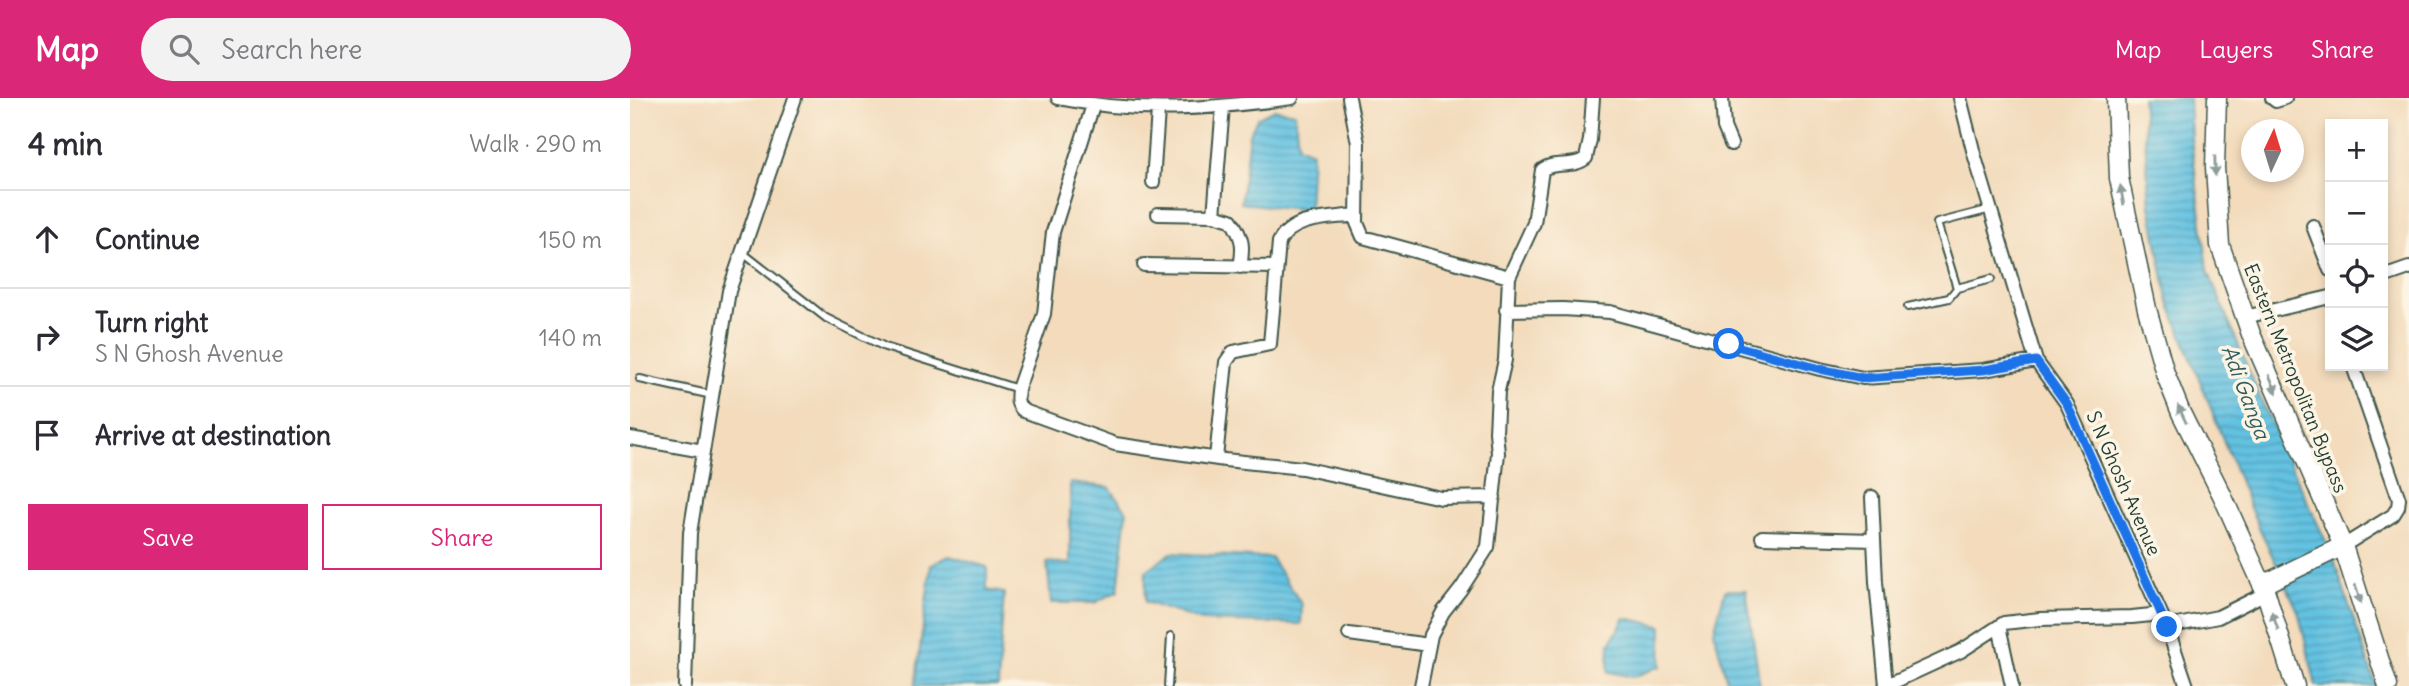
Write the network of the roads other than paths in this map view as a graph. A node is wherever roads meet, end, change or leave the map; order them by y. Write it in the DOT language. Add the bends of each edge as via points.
graph roads {
  1 [pos="795,98"];
  2 [pos="1058,98"];
  3 [pos="1292,98"];
  4 [pos="1349,98"];
  5 [pos="1594,98"];
  6 [pos="1722,98"];
  7 [pos="1960,98"];
  8 [pos="2116,98"];
  9 [pos="2272,98"];
  10 [pos="2285,98"];
  11 [pos="2219,99"];
  12 [pos="1093,105"];
  13 [pos="1223,106"];
  14 [pos="1158,110"];
  15 [pos="1731,144"];
  16 [pos="1153,182"];
  17 [pos="1991,209"];
  18 [pos="1158,214"];
  19 [pos="1214,215"];
  20 [pos="1356,215"];
  21 [pos="2313,226"];
  22 [pos="742,252"];
  23 [pos="2325,257"];
  24 [pos="1144,265"];
  25 [pos="1240,267"];
  26 [pos="1277,267"];
  27 [pos="2409,268"];
  28 [pos="2388,275"];
  29 [pos="1509,277"];
  30 [pos="1991,279"];
  31 [pos="1957,288"];
  32 [pos="2325,298"];
  33 [pos="1908,307"];
  34 [pos="1506,310"];
  35 [pos="2245,317"];
  36 [pos="2036,361"];
  37 [pos="2355,371"];
  38 [pos="639,379"];
  39 [pos="1018,389"];
  40 [pos="712,396"];
  41 [pos="630,438"];
  42 [pos="703,451"];
  43 [pos="1216,458"];
  44 [pos="1494,497"];
  45 [pos="1872,497"];
  46 [pos="1762,537"];
  47 [pos="1874,540"];
  48 [pos="2336,550"];
  49 [pos="2264,589"];
  50 [pos="2161,614"];
  51 [pos="1998,626"];
  52 [pos="2167,627"];
  53 [pos="1349,634"];
  54 [pos="1171,636"];
  55 [pos="1429,645"];
  56 [pos="685,686"];
  57 [pos="1168,686"];
  58 [pos="1421,686"];
  59 [pos="1885,686"];
  60 [pos="2012,686"];
  61 [pos="2187,686"];
  62 [pos="2295,686"];
  63 [pos="2388,686"];
  1 -- 22 [label="street"];
  2 -- 12 [label="street"];
  3 -- 13 [label="street"];
  4 -- 20 [label="street" via="1358,143"];
  5 -- 29 [label="street" via="1586,158 1542,170 1534,223"];
  6 -- 15 [label="street" via="1724,127"];
  7 -- 17 [label="street, S N Ghosh Avenue"];
  49 -- 8 [label="main road, one-way" via="2165,373 2119,178"];
  9 -- 10 [label="street"];
  11 -- 35 [label="main road, Eastern Metropolitan Bypass, one-way" via="2215,167 2220,245"];
  12 -- 14 [label="street"];
  12 -- 39 [label="street" via="1053,232 1044,314"];
  13 -- 14 [label="street"];
  13 -- 19 [label="street"];
  14 -- 16 [label="street"];
  17 -- 31 [label="lane" via="1937,223"];
  17 -- 36 [label="street, S N Ghosh Avenue"];
  18 -- 19 [label="street"];
  19 -- 25 [label="street" via="1231,220 1238,231 1244,247"];
  20 -- 26 [label="street" via="1303,222 1284,233"];
  20 -- 29 [label="street" via="1363,237"];
  21 -- 23 [label="street"];
  22 -- 39 [label="lane" via="826,318 886,347"];
  22 -- 40 [label="street" via="729,291"];
  24 -- 25 [label="street"];
  25 -- 26 [label="street"];
  26 -- 43 [label="street" via="1270,344 1233,352 1226,362"];
  27 -- 28 [label="street"];
  29 -- 34 [label="street"];
  30 -- 31 [label="lane"];
  31 -- 33 [label="lane" via="1949,298"];
  32 -- 35 [label="street"];
  34 -- 36 [label="street" via="1610,312 1863,378 1983,370"];
  34 -- 44 [label="street"];
  35 -- 48 [label="main road, Eastern Metropolitan Bypass, one-way"];
  36 -- 50 [label="street, S N Ghosh Avenue" via="2067,404"];
  37 -- 48 [label="street" via="2399,499 2393,515"];
  38 -- 40 [label="lane"];
  39 -- 43 [label="street" via="1017,401 1024,411 1115,444"];
  40 -- 42 [label="street"];
  41 -- 42 [label="street"];
  42 -- 56 [label="street" via="690,533"];
  43 -- 44 [label="street" via="1302,468 1441,498"];
  44 -- 55 [label="street" via="1488,547 1443,612"];
  45 -- 47 [label="street"];
  46 -- 47 [label="street"];
  47 -- 59 [label="street"];
  48 -- 49 [label="main road" via="2284,574"];
  48 -- 63 [label="main road, Eastern Metropolitan Bypass, one-way"];
  49 -- 52 [label="street" via="2218,617"];
  62 -- 49 [label="main road, one-way"];
  50 -- 51 [label="street"];
  50 -- 52 [label="street, S N Ghosh Avenue"];
  51 -- 59 [label="street" via="1961,651"];
  51 -- 60 [label="street"];
  52 -- 61 [label="street, S N Ghosh Avenue"];
  53 -- 55 [label="street"];
  54 -- 57 [label="lane"];
  55 -- 58 [label="street"];
}
